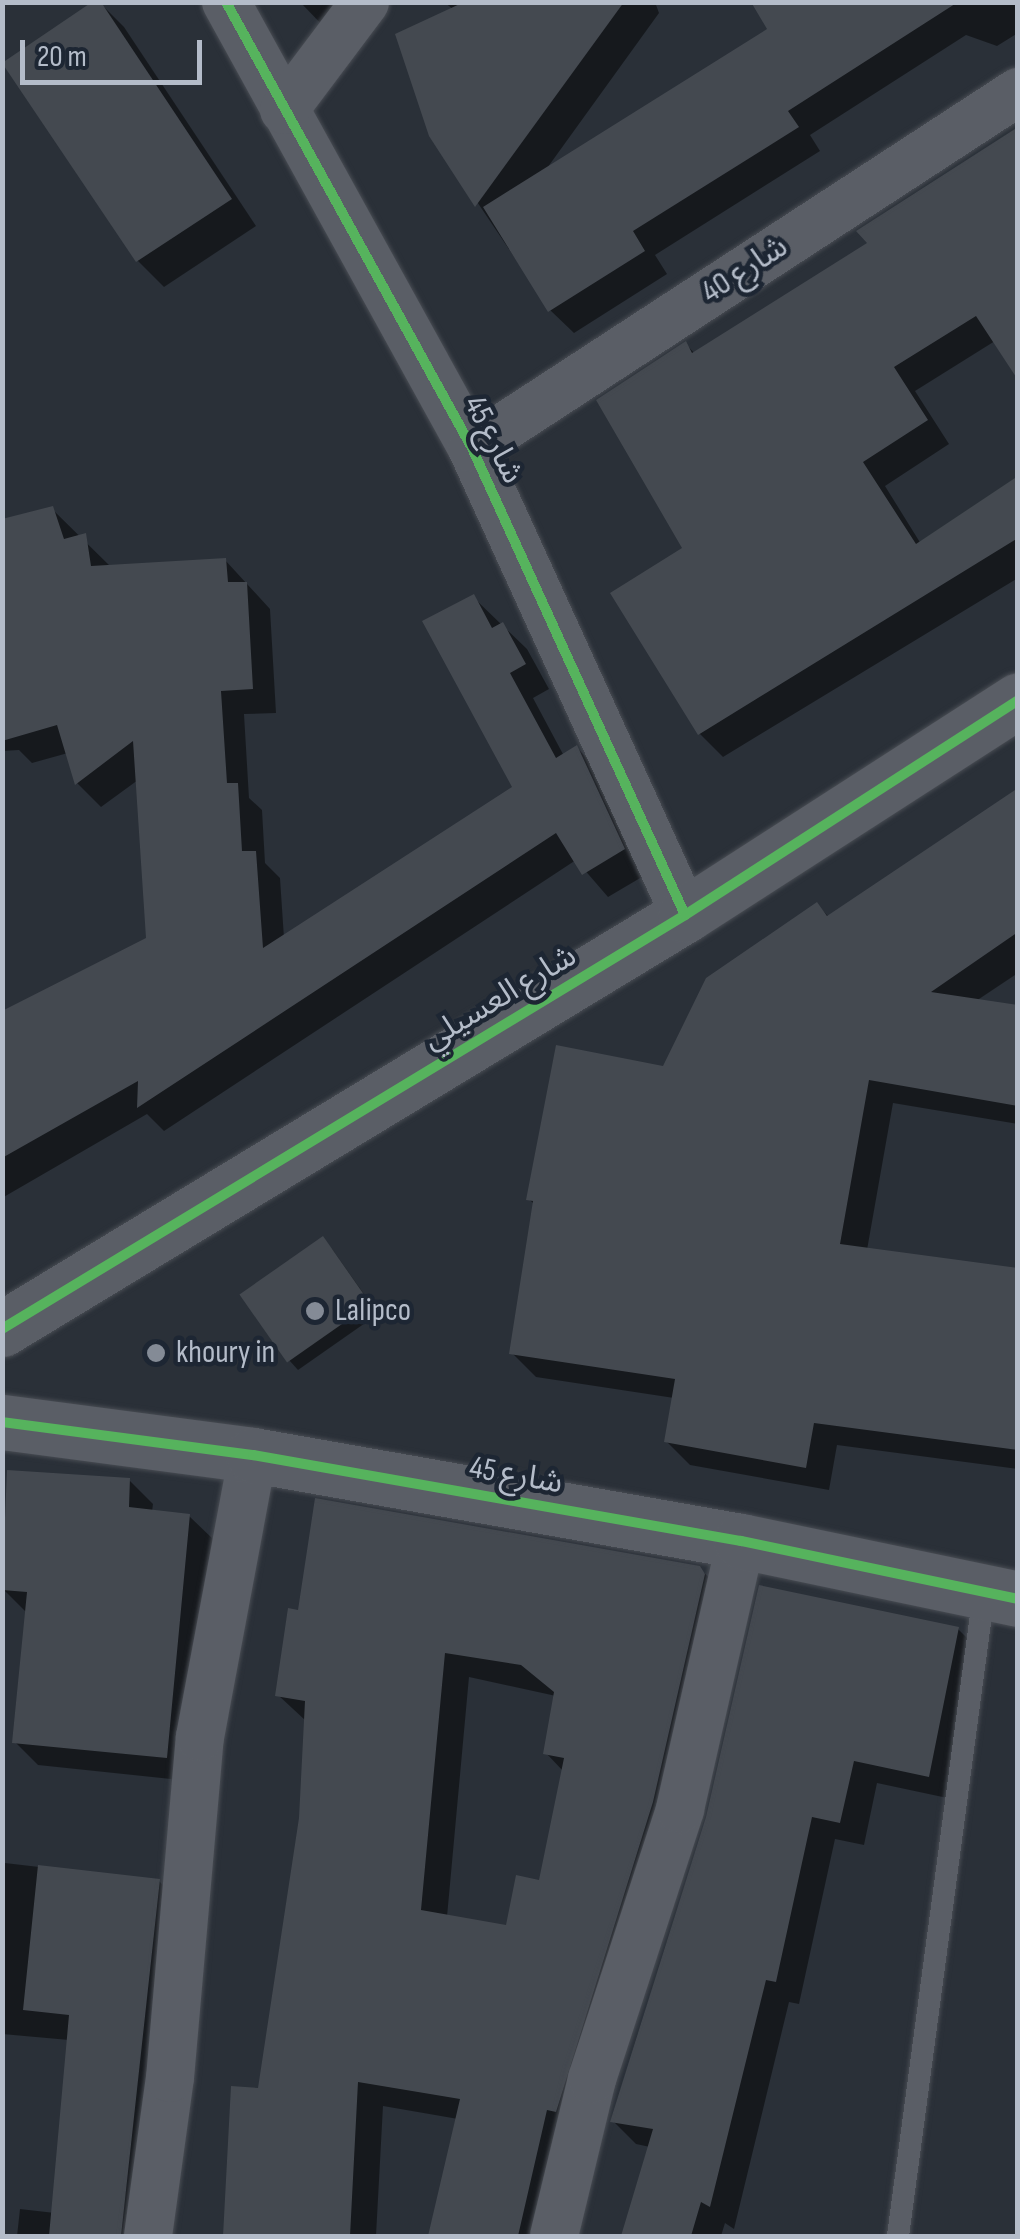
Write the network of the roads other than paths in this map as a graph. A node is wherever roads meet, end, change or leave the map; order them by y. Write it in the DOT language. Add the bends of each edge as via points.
graph roads {
  1 [pos="226,2"];
  2 [pos="365,2"];
  3 [pos="1018,92"];
  4 [pos="284,110"];
  5 [pos="472,448"];
  6 [pos="1018,700"];
  7 [pos="685,915"];
  8 [pos="2,1329"];
  9 [pos="2,1422"];
  10 [pos="252,1454"];
  11 [pos="742,1541"];
  12 [pos="1001,1596"];
  13 [pos="148,2236"];
  14 [pos="554,2236"];
  15 [pos="898,2236"];
  1 -- 4 [label="street, شارع 45"];
  2 -- 4 [label="street"];
  3 -- 5 [label="street, شارع 40"];
  4 -- 5 [label="street, شارع 45"];
  5 -- 7 [label="street, شارع 45"];
  6 -- 7 [label="street, شارع العسيلي"];
  7 -- 8 [label="street, شارع العسيلي"];
  9 -- 10 [label="street, شارع 45"];
  10 -- 11 [label="street, شارع 45"];
  10 -- 13 [label="street" via="200,1737 170,2078"];
  11 -- 12 [label="street, شارع 45"];
  11 -- 14 [label="street" via="680,1809 592,2079"];
  12 -- 15 [label="lane"];
}
